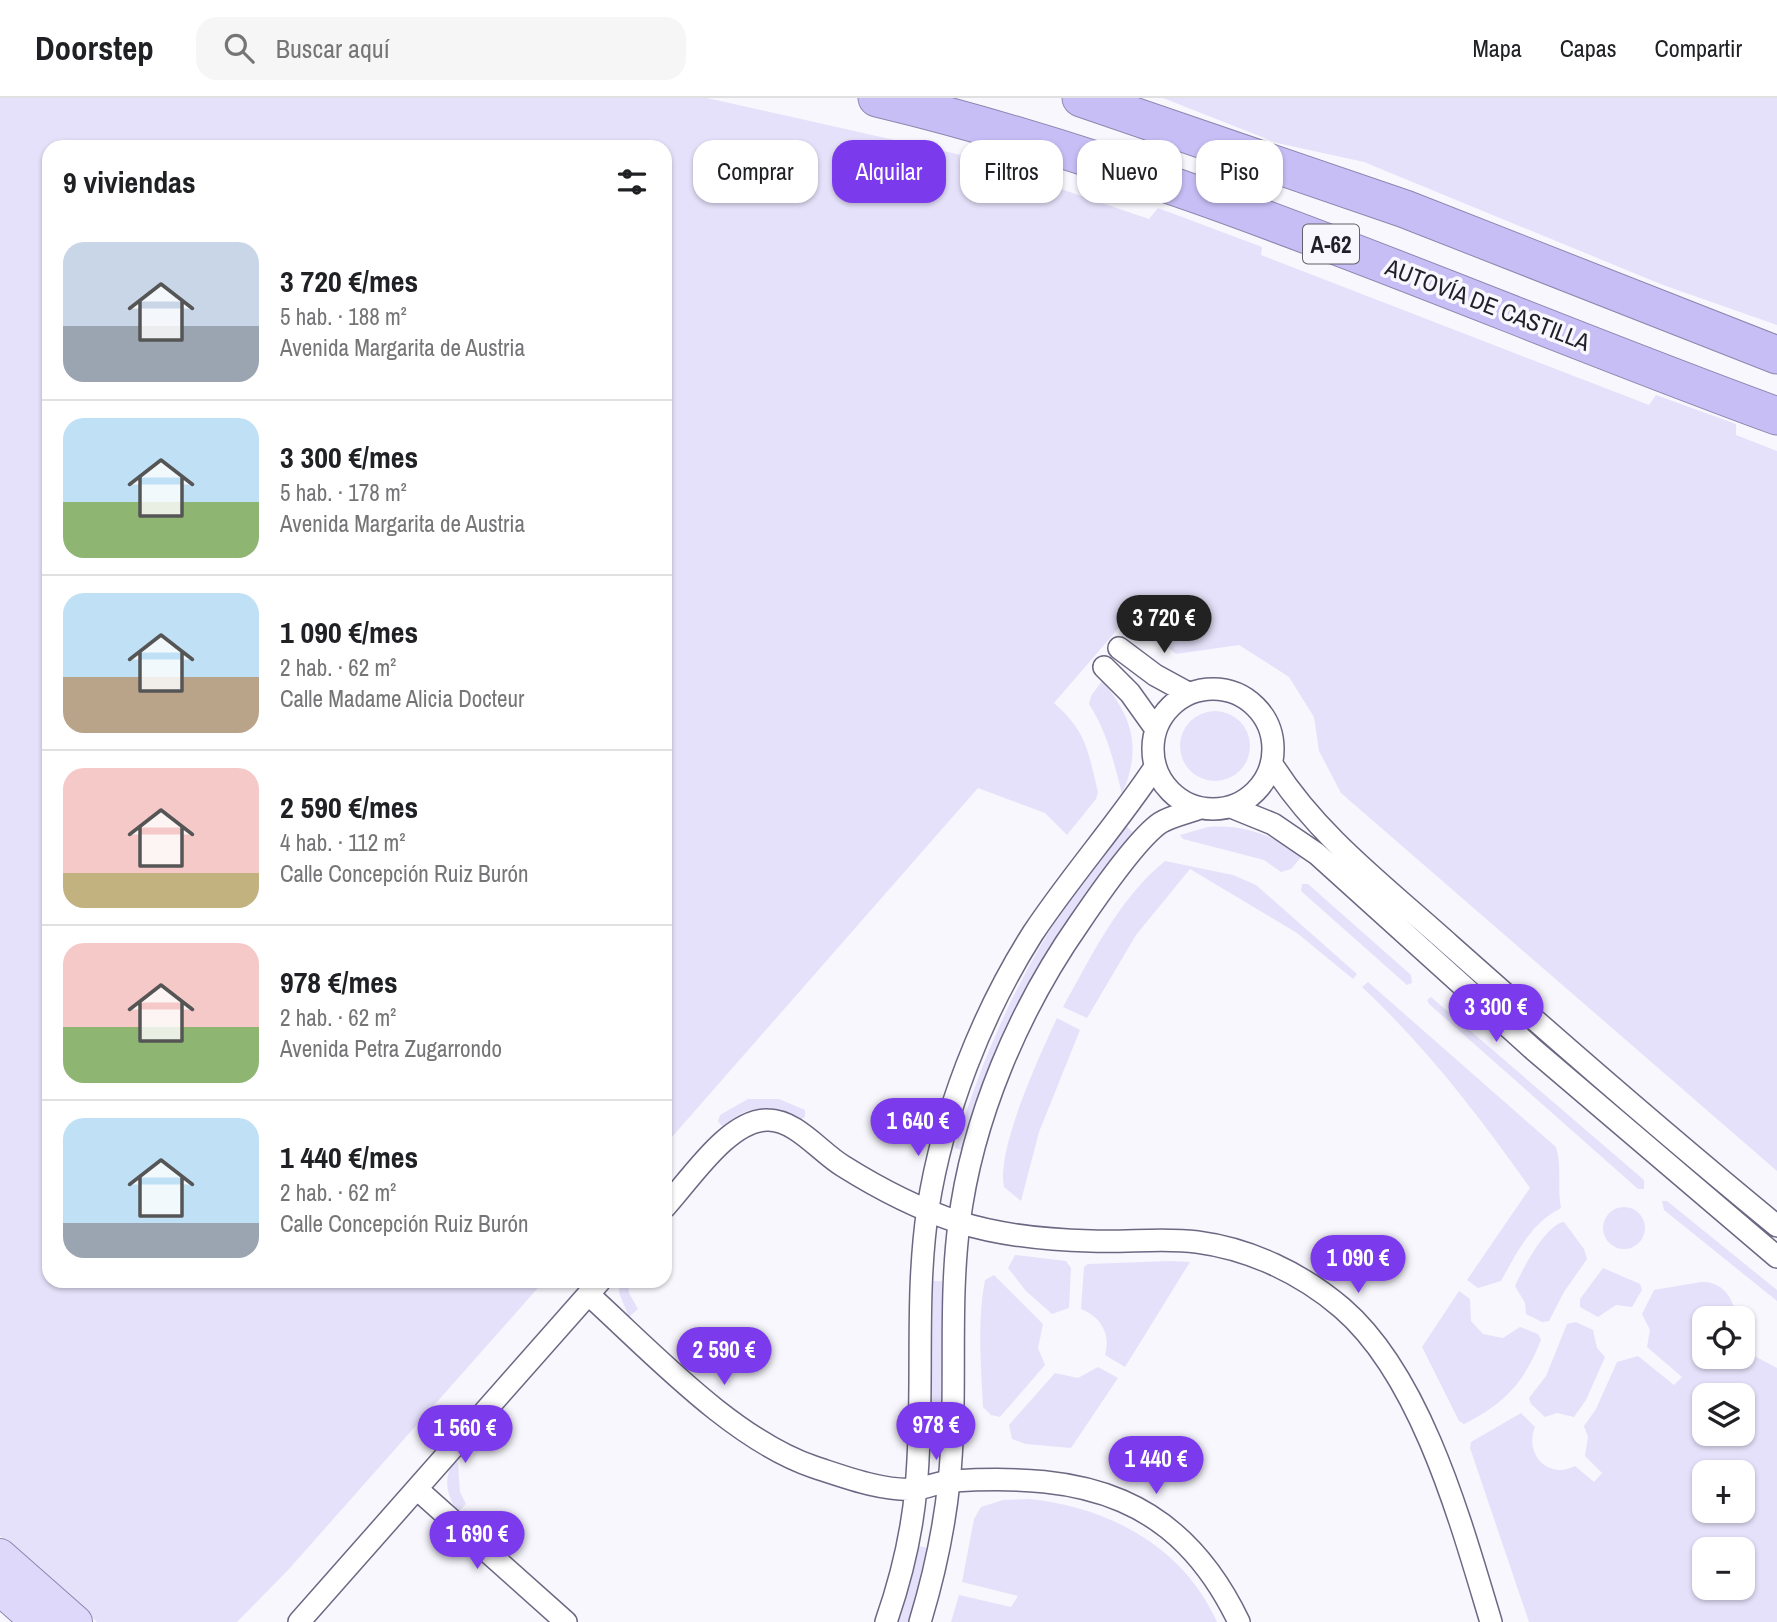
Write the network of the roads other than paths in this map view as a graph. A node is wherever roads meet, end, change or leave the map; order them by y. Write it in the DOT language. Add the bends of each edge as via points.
graph roads {
  1 [pos="877,98"];
  2 [pos="1081,98"];
  3 [pos="1777,355"];
  4 [pos="1777,416"];
  5 [pos="1119,648"];
  6 [pos="1104,667"];
  7 [pos="1188,693"];
  8 [pos="1156,728"];
  9 [pos="1272,764"];
  10 [pos="1155,767"];
  11 [pos="1231,807"];
  12 [pos="1200,808"];
  13 [pos="672,1199"];
  14 [pos="928,1209"];
  15 [pos="959,1222"];
  16 [pos="1777,1227"];
  17 [pos="1777,1257"];
  18 [pos="593,1288"];
  19 [pos="595,1288"];
  20 [pos="949,1481"];
  21 [pos="417,1489"];
  22 [pos="916,1489"];
  23 [pos="0,1555"];
  24 [pos="0,1589"];
  25 [pos="37,1622"];
  26 [pos="76,1622"];
  27 [pos="299,1622"];
  28 [pos="566,1622"];
  29 [pos="886,1622"];
  30 [pos="920,1622"];
  31 [pos="1239,1622"];
  32 [pos="1491,1622"];
  1 -- 4 [label="highway, AUTOVÍA DE CASTILLA / A-62" via="1050,145 1214,201"];
  2 -- 3 [label="highway, A-62" via="1405,209"];
  5 -- 7 [label="street"];
  6 -- 8 [label="street"];
  7 -- 8 [label="street" via="1163,714"];
  7 -- 9 [label="street" via="1210,688 1232,691 1252,702 1270,730"];
  8 -- 10 [label="street"];
  9 -- 11 [label="street" via="1264,783"];
  9 -- 16 [label="street" via="1295,801 1331,839 1552,1036"];
  10 -- 12 [label="street" via="1171,794"];
  10 -- 14 [label="street" via="1040,924 1003,986 952,1109"];
  11 -- 12 [label="street"];
  11 -- 17 [label="street" via="1273,824 1317,855 1534,1050"];
  12 -- 15 [label="street" via="1161,823 1099,894 1068,940 1003,1066 971,1161"];
  13 -- 14 [label="street" via="730,1134 749,1122 779,1121 842,1165"];
  14 -- 15 [label="street"];
  14 -- 22 [label="street" via="918,1332"];
  15 -- 20 [label="street"];
  15 -- 32 [label="street" via="1008,1233 1090,1241 1198,1242 1253,1255 1298,1276 1340,1306 1378,1347 1408,1395 1463,1531"];
  18 -- 21 [label="street"];
  19 -- 22 [label="street" via="737,1425 773,1448 811,1466 867,1483"];
  20 -- 22 [label="street"];
  20 -- 30 [label="street" via="938,1556"];
  20 -- 31 [label="street" via="1026,1478 1068,1482 1132,1506 1181,1539 1216,1581"];
  21 -- 27 [label="street"];
  21 -- 28 [label="street"];
  22 -- 29 [label="street" via="909,1537"];
  23 -- 26 [label="main road"];
  24 -- 25 [label="main road"];
}
